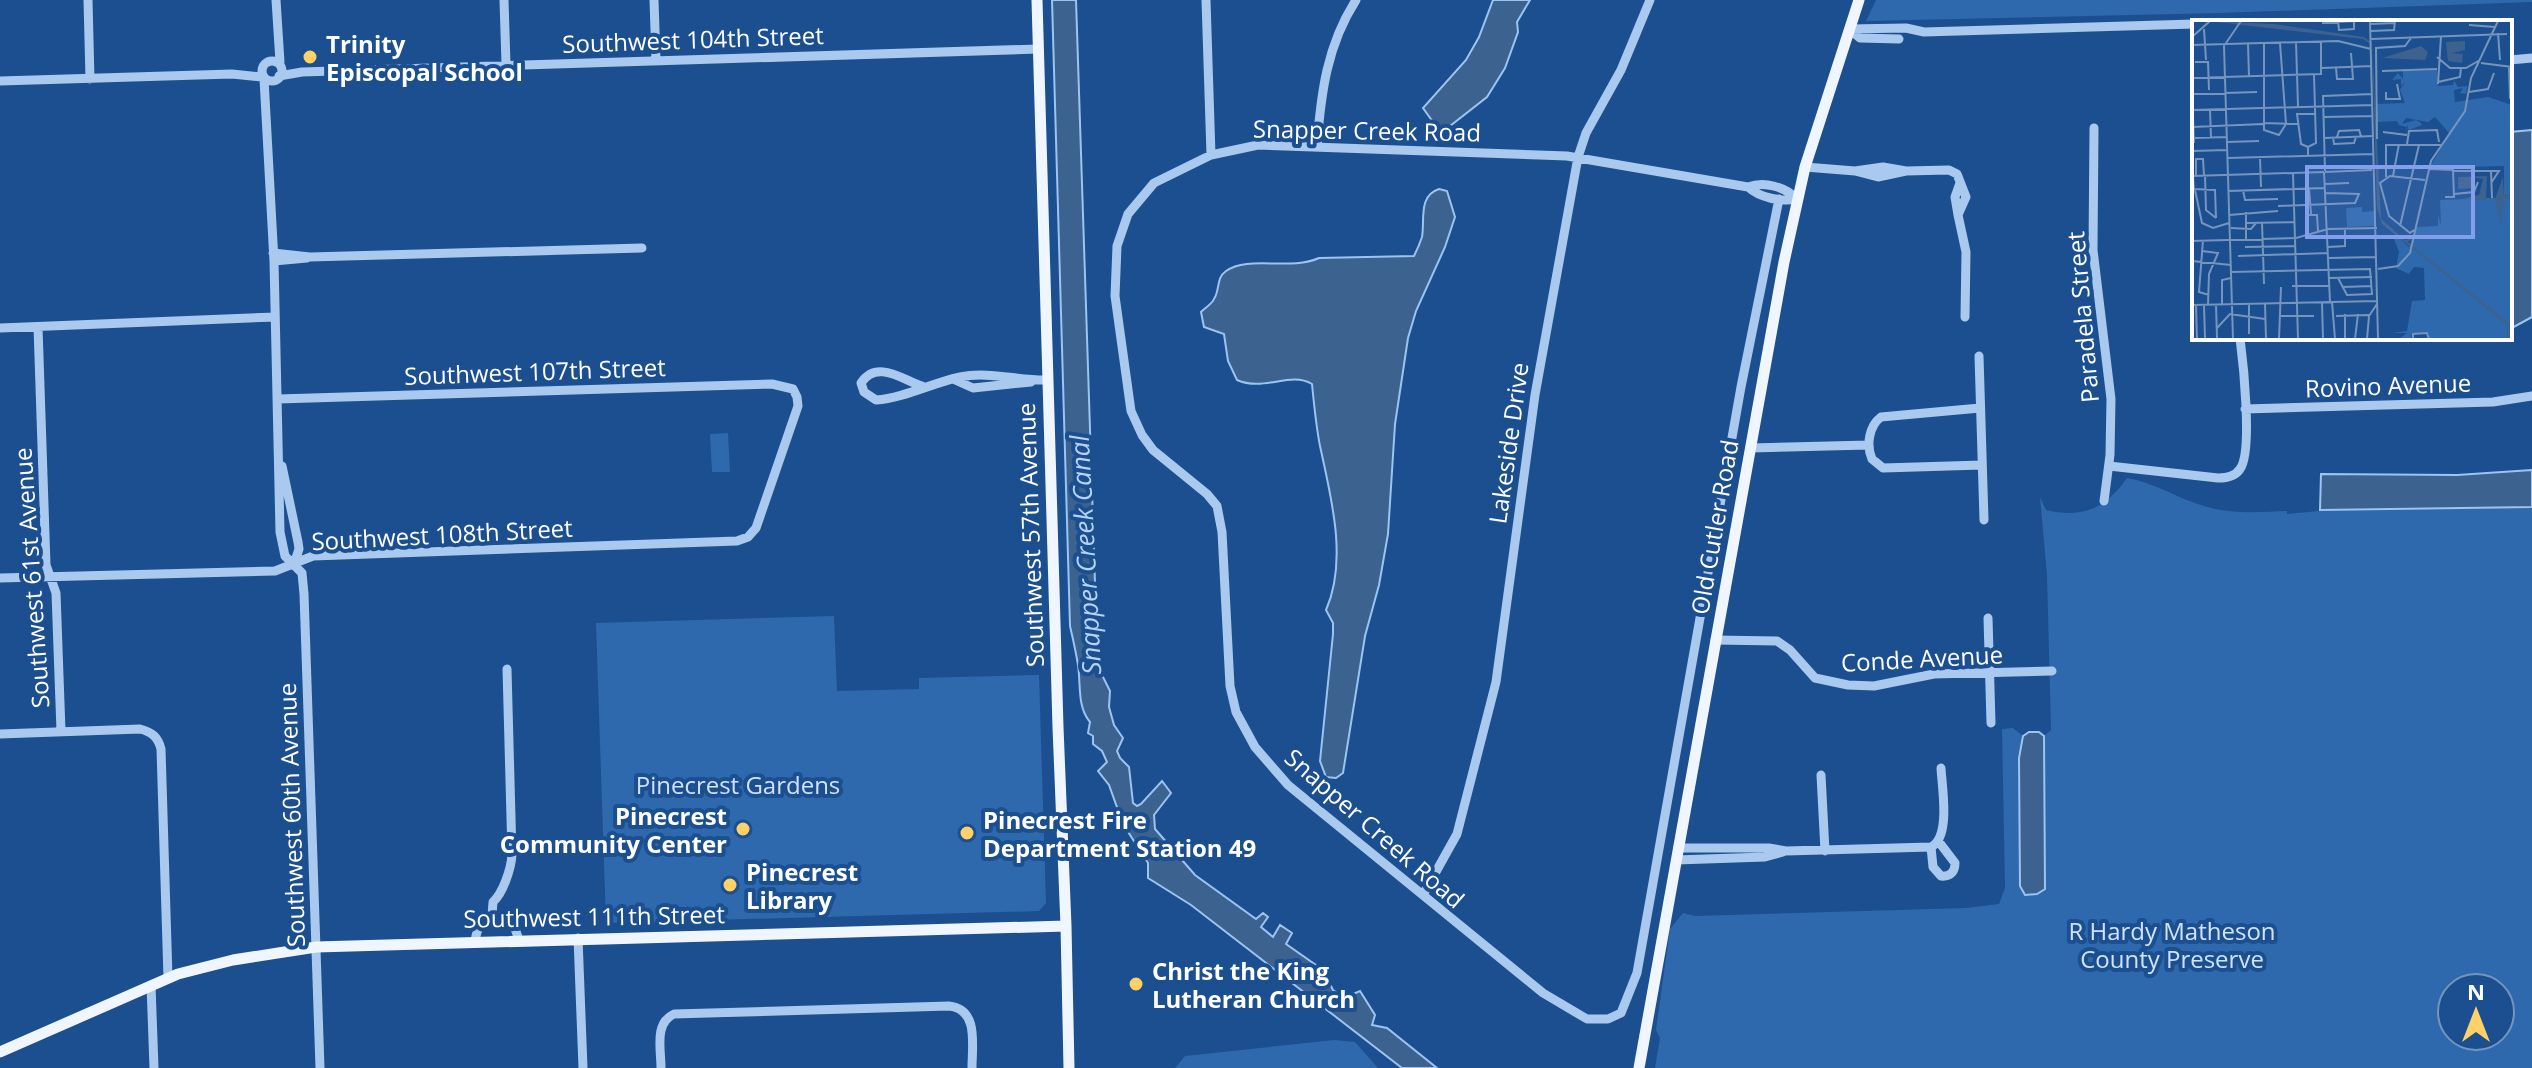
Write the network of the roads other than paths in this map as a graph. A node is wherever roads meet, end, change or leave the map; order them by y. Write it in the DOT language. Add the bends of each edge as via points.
graph roads {
  1 [pos="88,0"];
  2 [pos="276,0"];
  3 [pos="504,0"];
  4 [pos="654,0"];
  5 [pos="1037,0"];
  6 [pos="1206,0"];
  7 [pos="1356,0"];
  8 [pos="1650,0"];
  9 [pos="1859,0"];
  10 [pos="2192,24"];
  11 [pos="1849,29"];
  12 [pos="1924,32"];
  13 [pos="1038,49"];
  14 [pos="2532,58"];
  15 [pos="656,60"];
  16 [pos="2512,60"];
  17 [pos="506,64"];
  18 [pos="272,71"];
  19 [pos="90,79"];
  20 [pos="0,81"];
  21 [pos="2094,128"];
  22 [pos="1317,145"];
  23 [pos="1211,155"];
  24 [pos="1578,157"];
  25 [pos="1805,167"];
  26 [pos="1748,187"];
  27 [pos="1779,199"];
  28 [pos="1797,199"];
  29 [pos="642,248"];
  30 [pos="273,257"];
  31 [pos="275,317"];
  32 [pos="1965,317"];
  33 [pos="38,327"];
  34 [pos="0,328"];
  35 [pos="2240,340"];
  36 [pos="1979,356"];
  37 [pos="1048,380"];
  38 [pos="922,386"];
  39 [pos="2532,396"];
  40 [pos="278,399"];
  41 [pos="1980,408"];
  42 [pos="2245,409"];
  43 [pos="1869,445"];
  44 [pos="1751,448"];
  45 [pos="280,462"];
  46 [pos="1982,465"];
  47 [pos="2109,466"];
  48 [pos="2104,501"];
  49 [pos="1984,520"];
  50 [pos="743,540"];
  51 [pos="294,564"];
  52 [pos="50,577"];
  53 [pos="0,578"];
  54 [pos="1988,618"];
  55 [pos="1715,640"];
  56 [pos="507,669"];
  57 [pos="2052,671"];
  58 [pos="1990,673"];
  59 [pos="1991,723"];
  60 [pos="61,731"];
  61 [pos="0,734"];
  62 [pos="1941,768"];
  63 [pos="1821,775"];
  64 [pos="1825,851"];
  65 [pos="1677,854"];
  66 [pos="1423,895"];
  67 [pos="497,915"];
  68 [pos="1066,926"];
  69 [pos="578,938"];
  70 [pos="519,940"];
  71 [pos="475,941"];
  72 [pos="316,947"];
  73 [pos="168,978"];
  74 [pos="151,985"];
  75 [pos="1613,1017"];
  76 [pos="0,1052"];
  77 [pos="154,1068"];
  78 [pos="320,1068"];
  79 [pos="583,1068"];
  80 [pos="661,1068"];
  81 [pos="972,1068"];
  82 [pos="1069,1068"];
  83 [pos="1639,1068"];
  1 -- 19 [label="street"];
  2 -- 18 [label="street, Southwest 60th Avenue"];
  3 -- 17 [label="street"];
  4 -- 15 [label="street"];
  5 -- 13 [label="main road, Southwest 57th Avenue"];
  6 -- 23 [label="street"];
  7 -- 22 [label="street" via="1326,66"];
  8 -- 24 [label="street, Lakeside Drive"];
  9 -- 11 [label="main road, Old Cutler Road"];
  10 -- 12 [label="street"];
  11 -- 12 [label="street"];
  11 -- 12 [label="street" via="1860,38 1899,39"];
  11 -- 25 [label="main road, Old Cutler Road"];
  13 -- 15 [label="street, Southwest 104th Street"];
  13 -- 37 [label="main road, Southwest 57th Avenue"];
  14 -- 16 [label="street"];
  15 -- 17 [label="street, Southwest 104th Street"];
  17 -- 18 [label="street, Southwest 104th Street"];
  18 -- 19 [label="street, Southwest 104th Street"];
  18 -- 30 [label="street, Southwest 60th Avenue" via="267,107"];
  19 -- 20 [label="street, Southwest 104th Street"];
  21 -- 47 [label="street, Paradela Street" via="2092,239 2111,385"];
  22 -- 23 [label="street, Snapper Creek Road" via="1258,145"];
  22 -- 24 [label="street, Snapper Creek Road"];
  23 -- 66 [label="street, Snapper Creek Road" via="1154,183 1121,229 1115,296 1131,411 1153,450 1217,506 1230,686 1236,712 1255,747 1288,785"];
  24 -- 26 [label="street, Snapper Creek Road"];
  24 -- 66 [label="street, Lakeside Drive" via="1535,395 1496,682 1457,834"];
  25 -- 28 [label="main road, Old Cutler Road"];
  25 -- 32 [label="street" via="1878,177 1954,171 1960,183 1955,197 1966,252"];
  26 -- 27 [label="street, Snapper Creek Road" via="1755,194"];
  26 -- 28 [label="street, Snapper Creek Road" via="1787,190"];
  27 -- 28 [label="street, Snapper Creek Road"];
  27 -- 75 [label="street, Old Cutler Road" via="1639,964 1627,1002"];
  28 -- 44 [label="main road, Old Cutler Road"];
  29 -- 30 [label="street"];
  30 -- 31 [label="street, Southwest 60th Avenue"];
  31 -- 33 [label="street"];
  31 -- 40 [label="street, Southwest 60th Avenue"];
  33 -- 34 [label="street"];
  33 -- 52 [label="street, Southwest 61st Avenue"];
  35 -- 42 [label="street"];
  36 -- 41 [label="street"];
  37 -- 38 [label="street" via="985,376"];
  37 -- 68 [label="main road, Southwest 57th Avenue"];
  38 -- 38 [label="street" via="883,371 861,383 876,400"];
  39 -- 42 [label="street, Rovino Avenue"];
  40 -- 45 [label="street, Southwest 60th Avenue"];
  40 -- 50 [label="street, Southwest 107th Street" via="772,384 793,389 798,411 756,528"];
  41 -- 43 [label="street" via="1881,417"];
  41 -- 46 [label="street"];
  42 -- 47 [label="street" via="2244,457 2235,474 2218,478"];
  43 -- 44 [label="street"];
  43 -- 46 [label="street" via="1872,459 1883,468"];
  44 -- 55 [label="main road, Old Cutler Road"];
  45 -- 51 [label="street, Southwest 60th Avenue" via="299,549"];
  45 -- 51 [label="street, Southwest 60th Avenue" via="281,543"];
  46 -- 49 [label="street"];
  47 -- 48 [label="street, Paradela Street"];
  50 -- 51 [label="street, Southwest 108th Street" via="313,556"];
  51 -- 52 [label="street, Southwest 108th Street" via="275,571"];
  51 -- 72 [label="street, Southwest 60th Avenue" via="302,573 304,594"];
  52 -- 53 [label="street, Southwest 108th Street"];
  52 -- 60 [label="street, Southwest 61st Avenue" via="56,593"];
  54 -- 58 [label="street"];
  55 -- 58 [label="street, Conde Avenue" via="1777,641 1815,678 1841,685"];
  55 -- 65 [label="main road, Old Cutler Road"];
  56 -- 67 [label="street" via="512,855"];
  57 -- 58 [label="street, Conde Avenue"];
  58 -- 59 [label="street"];
  60 -- 61 [label="street"];
  60 -- 73 [label="street" via="147,731 161,749"];
  62 -- 64 [label="street" via="1944,827 1935,844"];
  63 -- 64 [label="street"];
  64 -- 65 [label="street" via="1769,848"];
  65 -- 83 [label="main road, Old Cutler Road"];
  66 -- 75 [label="street, Snapper Creek Road" via="1569,1010 1594,1020"];
  67 -- 70 [label="street" via="517,928"];
  67 -- 71 [label="street" via="479,926"];
  68 -- 69 [label="main road, Southwest 111th Street"];
  68 -- 82 [label="main road, Southwest 57th Avenue"];
  69 -- 70 [label="main road, Southwest 111th Street"];
  69 -- 79 [label="street"];
  70 -- 71 [label="main road, Southwest 111th Street"];
  71 -- 72 [label="main road, Southwest 111th Street"];
  72 -- 73 [label="main road, Southwest 111th Street" via="233,960"];
  72 -- 78 [label="street, Southwest 60th Avenue"];
  73 -- 74 [label="main road, Southwest 111th Street"];
  74 -- 76 [label="main road, Southwest 111th Street"];
  74 -- 77 [label="street"];
  80 -- 81 [label="street" via="663,1021 679,1013 949,1006 962,1009 970,1020"];
}
